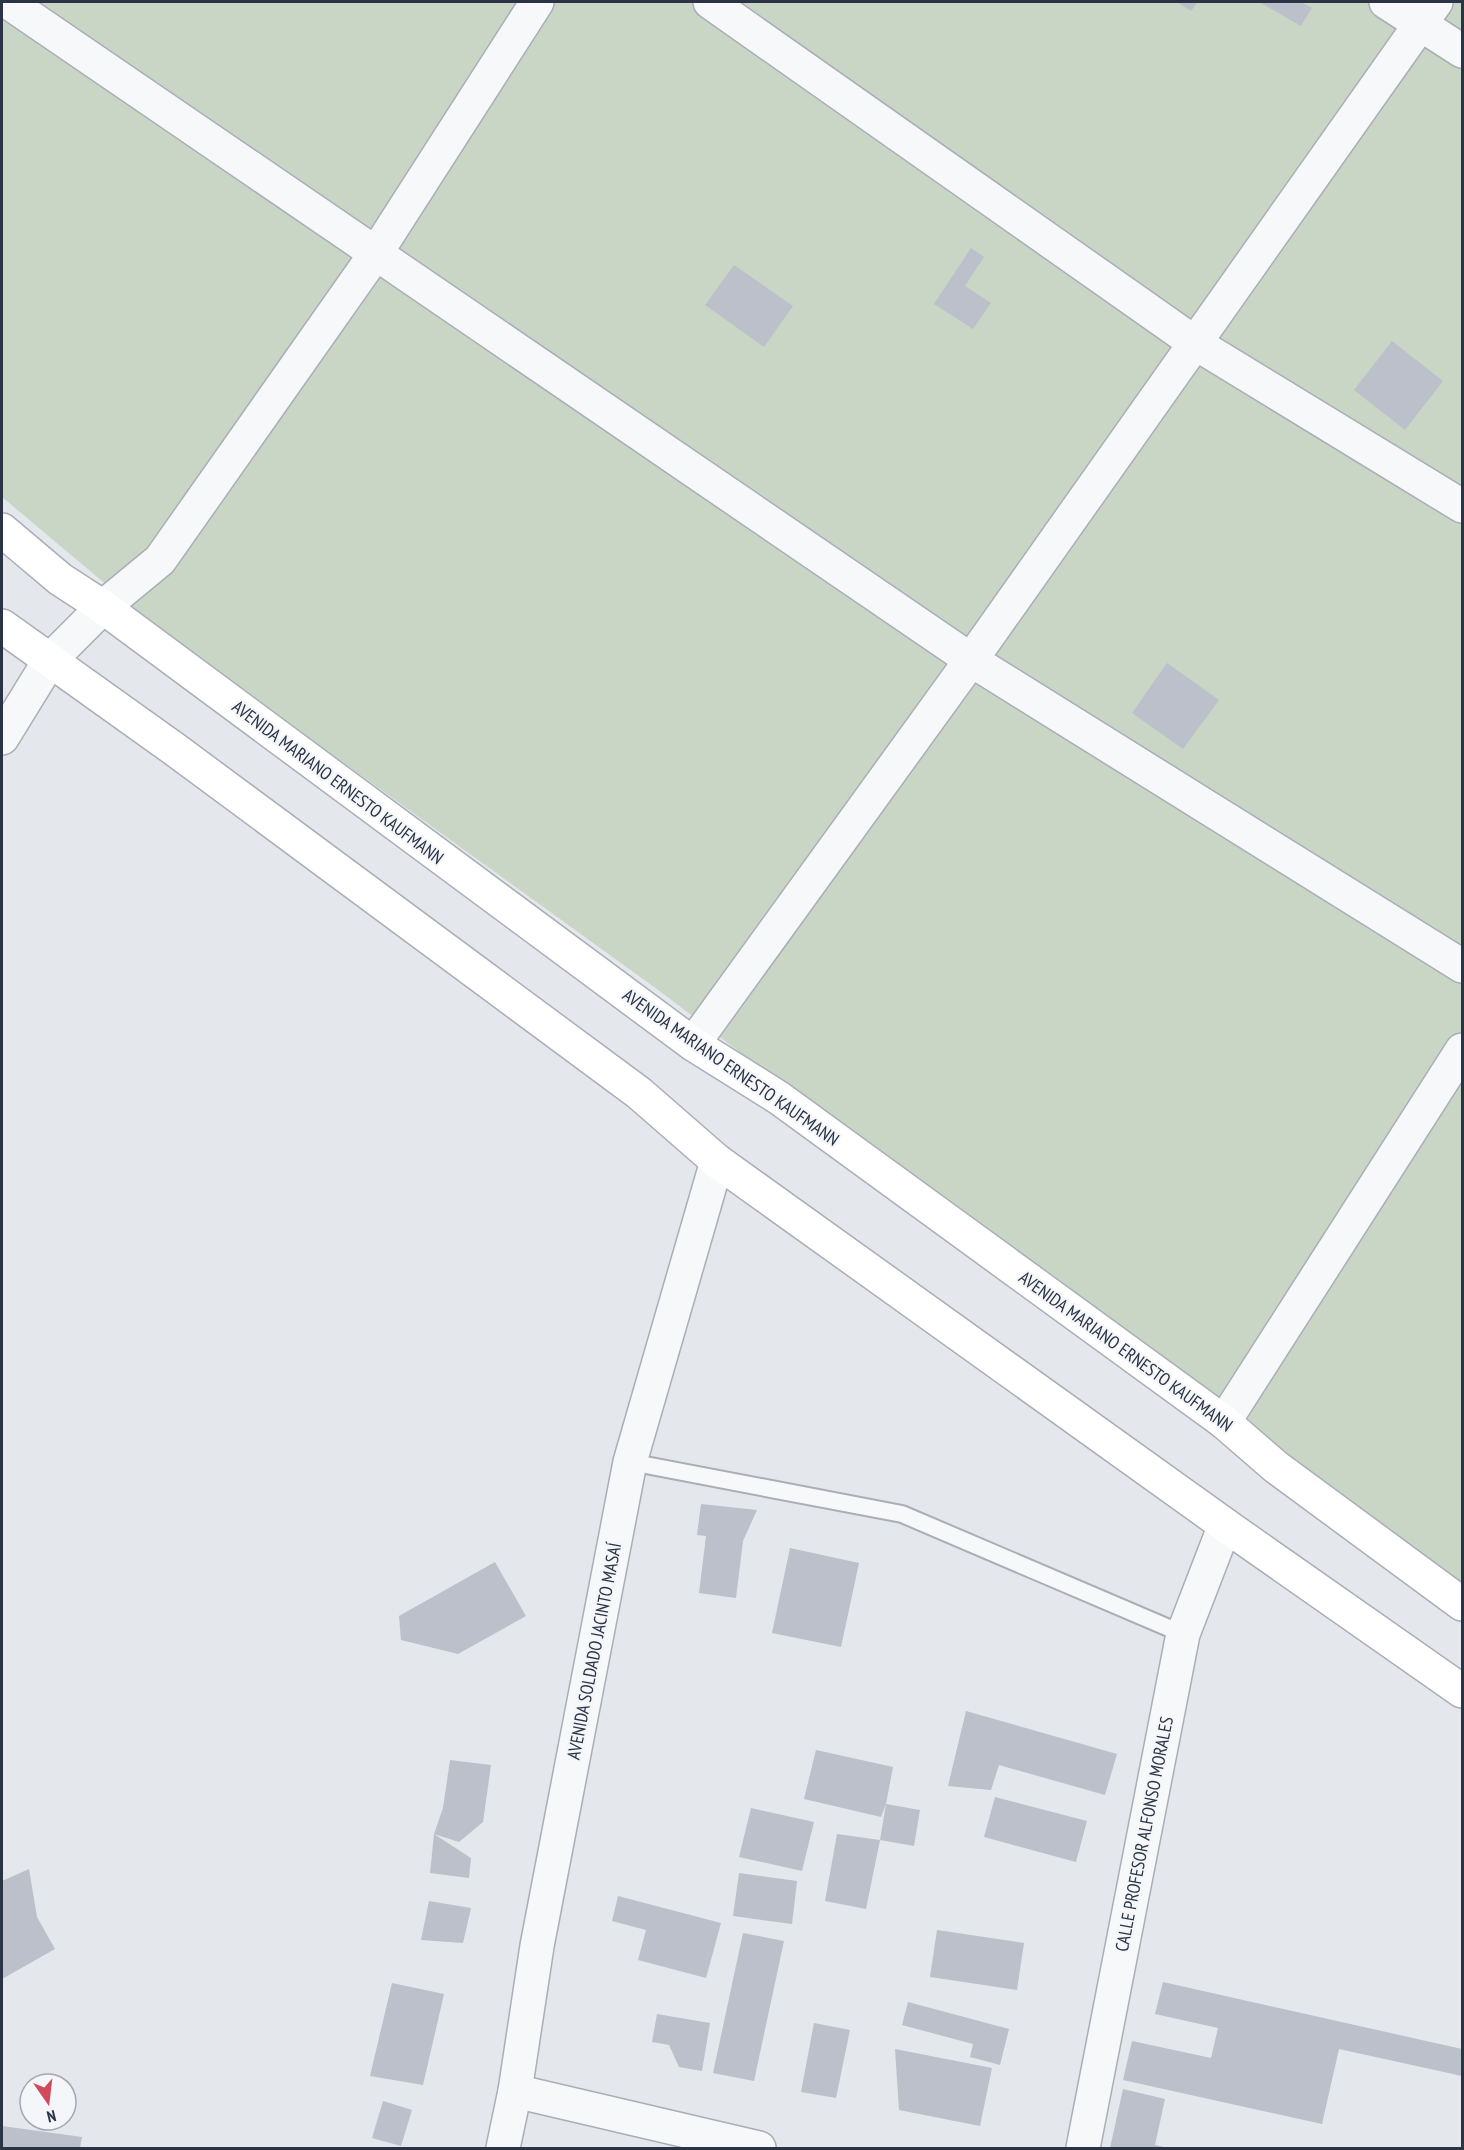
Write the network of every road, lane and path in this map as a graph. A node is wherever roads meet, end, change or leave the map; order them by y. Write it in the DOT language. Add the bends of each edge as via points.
graph roads {
  1 [pos="8,2"];
  2 [pos="537,2"];
  3 [pos="710,2"];
  4 [pos="1386,2"];
  5 [pos="1428,13"];
  6 [pos="1462,51"];
  7 [pos="376,253"];
  8 [pos="1195,343"];
  9 [pos="1462,506"];
  10 [pos="2,530"];
  11 [pos="103,607"];
  12 [pos="2,626"];
  13 [pos="50,660"];
  14 [pos="971,660"];
  15 [pos="2,738"];
  16 [pos="1462,966"];
  17 [pos="693,1044"];
  18 [pos="1462,1050"];
  19 [pos="717,1161"];
  20 [pos="1224,1422"];
  21 [pos="630,1462"];
  22 [pos="1225,1526"];
  23 [pos="1462,1604"];
  24 [pos="1183,1634"];
  25 [pos="1462,1691"];
  26 [pos="515,2091"];
  27 [pos="503,2148"];
  28 [pos="759,2148"];
  29 [pos="1083,2148"];
  1 -- 7 [label="street"];
  2 -- 7 [label="street"];
  3 -- 8 [label="street"];
  4 -- 5 [label="street"];
  5 -- 6 [label="street"];
  5 -- 8 [label="street"];
  7 -- 11 [label="street" via="160,560"];
  7 -- 14 [label="street"];
  8 -- 9 [label="street"];
  8 -- 14 [label="street"];
  10 -- 11 [label="main road, AVENIDA MARIANO ERNESTO KAUFMANN" via="60,579"];
  11 -- 13 [label="street"];
  11 -- 17 [label="main road, AVENIDA MARIANO ERNESTO KAUFMANN"];
  12 -- 13 [label="main road"];
  13 -- 15 [label="street"];
  13 -- 19 [label="main road" via="639,1093"];
  14 -- 16 [label="street"];
  14 -- 17 [label="street"];
  17 -- 20 [label="main road, AVENIDA MARIANO ERNESTO KAUFMANN" via="779,1098"];
  18 -- 20 [label="street"];
  19 -- 21 [label="street, AVENIDA SOLDADO JACINTO MASAÍ"];
  19 -- 22 [label="main road"];
  20 -- 23 [label="main road, AVENIDA MARIANO ERNESTO KAUFMANN" via="1276,1467"];
  21 -- 24 [label="lane" via="902,1514"];
  21 -- 26 [label="street, AVENIDA SOLDADO JACINTO MASAÍ" via="537,1946"];
  22 -- 24 [label="street, CALLE PROFESOR ALFONSO MORALES"];
  22 -- 25 [label="main road"];
  24 -- 29 [label="street, CALLE PROFESOR ALFONSO MORALES"];
  26 -- 27 [label="street, AVENIDA SOLDADO JACINTO MASAÍ"];
  26 -- 28 [label="street"];
}
